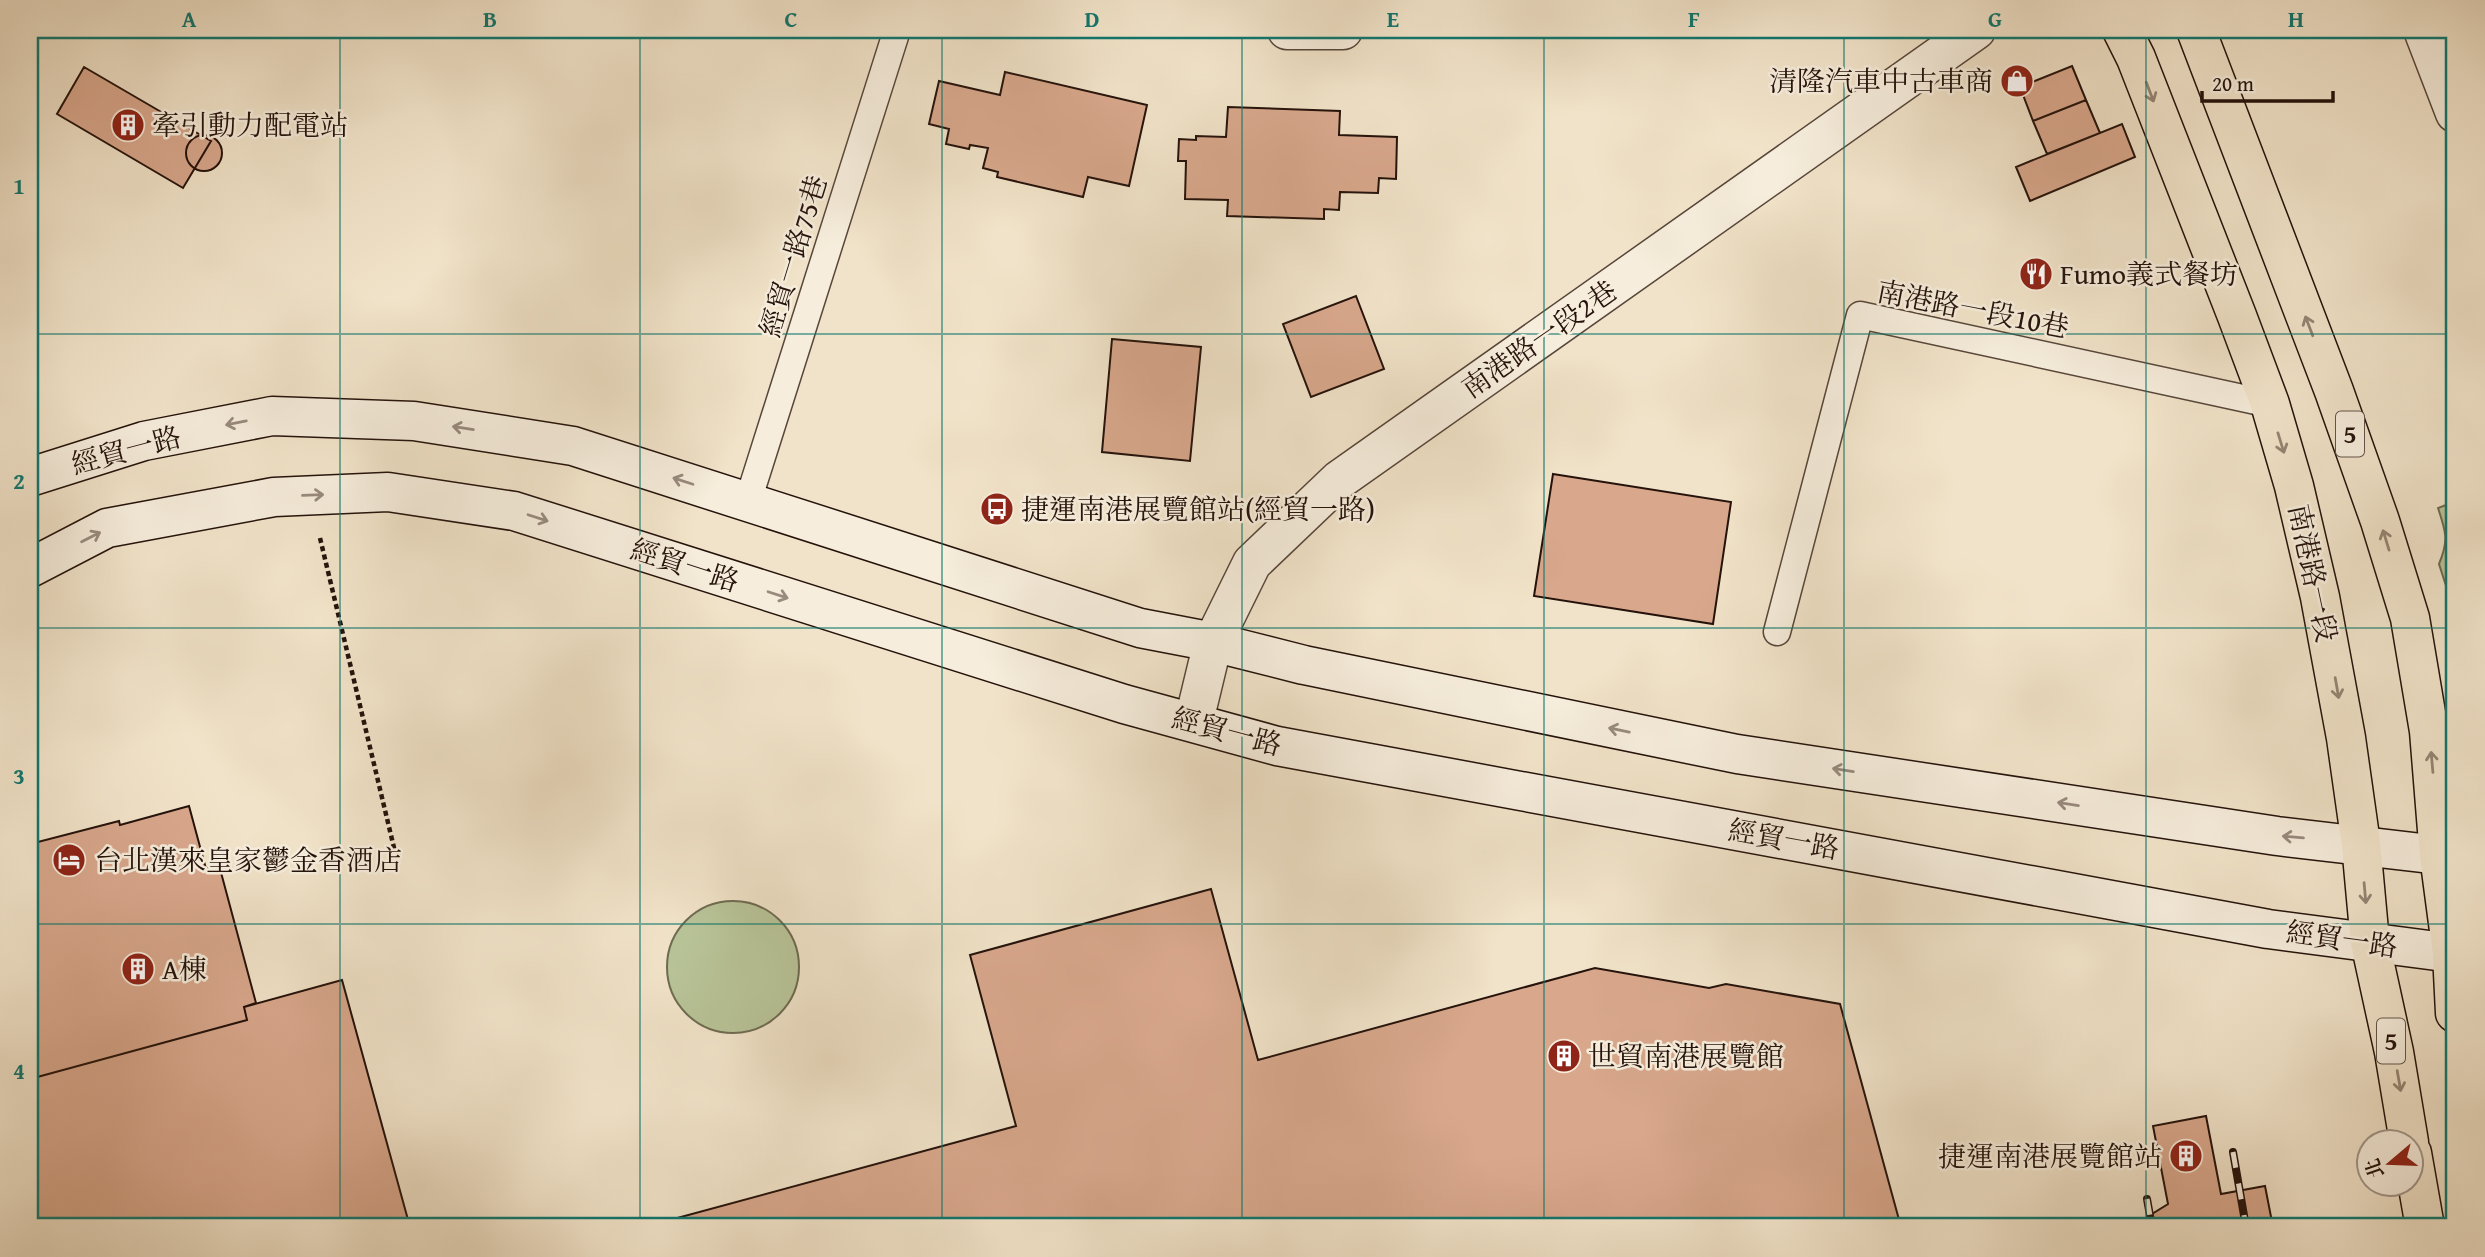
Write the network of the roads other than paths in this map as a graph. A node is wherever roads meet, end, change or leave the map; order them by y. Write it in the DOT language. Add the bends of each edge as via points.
graph roads {
  1 [pos="897,30"];
  2 [pos="1287,30"];
  3 [pos="1343,30"];
  4 [pos="1976,30"];
  5 [pos="2122,30"];
  6 [pos="2196,30"];
  7 [pos="2423,30"];
  8 [pos="2455,113"];
  9 [pos="2270,404"];
  10 [pos="30,477"];
  11 [pos="748,501"];
  12 [pos="30,568"];
  13 [pos="1777,632"];
  14 [pos="1213,642"];
  15 [pos="1194,722"];
  16 [pos="2361,844"];
  17 [pos="2439,855"];
  18 [pos="2370,942"];
  19 [pos="2452,953"];
  20 [pos="2455,1013"];
  21 [pos="2407,1128"];
  22 [pos="2420,1198"];
  23 [pos="2425,1227"];
  1 -- 11 [label="lane, 經貿一路75巷"];
  2 -- 3 [label="street"];
  4 -- 14 [label="street, 南港路一段2巷" via="1339,480 1252,564"];
  5 -- 9 [label="main road, 南港路一段 / 5, one-way"];
  17 -- 6 [label="main road, 5, one-way" via="2429,731 2410,618 2334,391"];
  7 -- 8 [label="street"];
  9 -- 13 [label="lane, 南港路一段10巷" via="1860,315"];
  9 -- 16 [label="main road, 南港路一段 / 5, one-way" via="2320,597"];
  11 -- 10 [label="street, 經貿一路, one-way" via="573,446 414,421 272,416 144,441"];
  11 -- 14 [label="street, 經貿一路" via="1140,628"];
  12 -- 15 [label="street, 經貿一路, one-way" via="107,528 274,497 388,492 514,511 1124,705"];
  14 -- 15 [label="street, 南港路一段2巷"];
  16 -- 14 [label="street, 經貿一路, one-way" via="2277,836 1737,754"];
  15 -- 18 [label="street, 經貿一路" via="1277,746 2268,929"];
  16 -- 17 [label="street, 經貿一路"];
  16 -- 18 [label="main road, 南港路一段 / 5, one-way"];
  17 -- 19 [label="main road, 5"];
  18 -- 19 [label="street, 經貿一路"];
  18 -- 21 [label="main road, 南港路一段 / 5, one-way"];
  19 -- 20 [label="main road, 5"];
  22 -- 23 [label="main road"];
}
